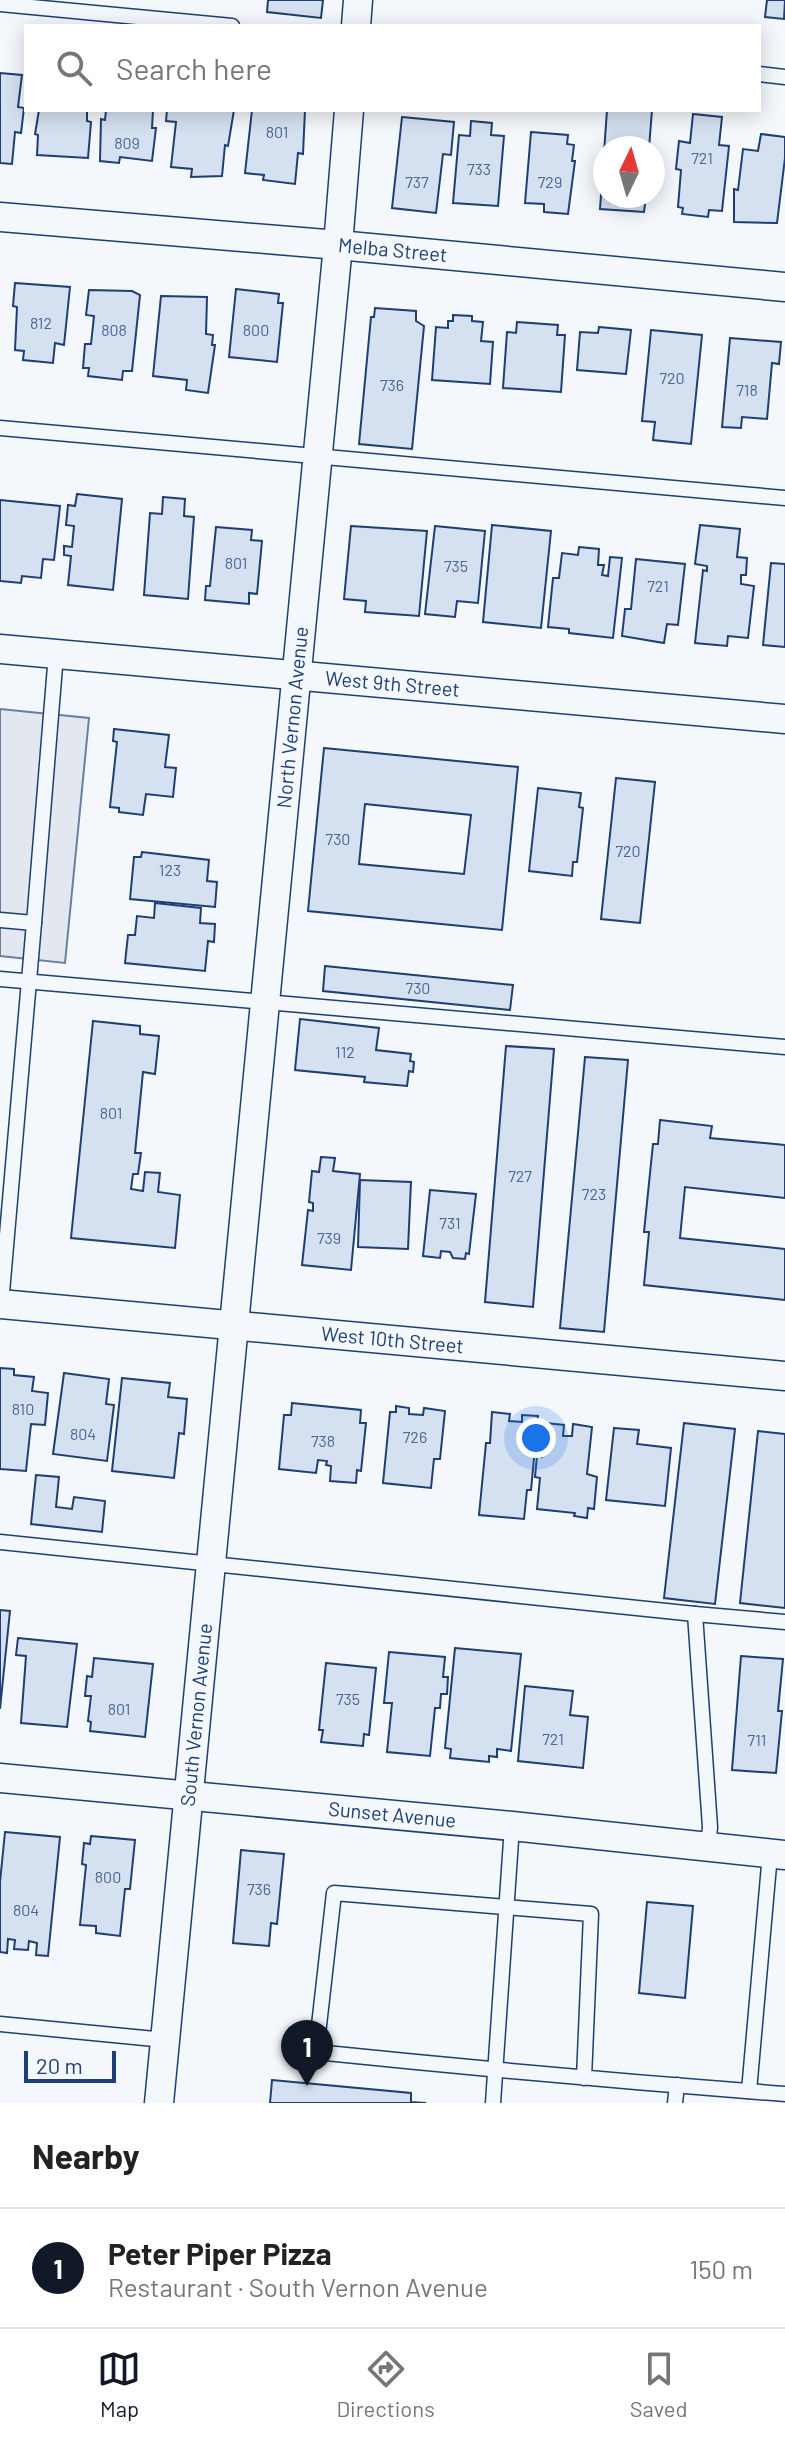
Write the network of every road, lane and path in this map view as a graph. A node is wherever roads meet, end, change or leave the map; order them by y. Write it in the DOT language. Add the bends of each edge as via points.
graph roads {
  1 [pos="358,0"];
  2 [pos="0,4"];
  3 [pos="211,24"];
  4 [pos="356,24"];
  5 [pos="761,74"];
  6 [pos="785,77"];
  7 [pos="349,112"];
  8 [pos="0,217"];
  9 [pos="338,245"];
  10 [pos="785,287"];
  11 [pos="0,428"];
  12 [pos="318,457"];
  13 [pos="785,498"];
  14 [pos="0,649"];
  15 [pos="56,654"];
  16 [pos="297,675"];
  17 [pos="785,719"];
  18 [pos="0,920"];
  19 [pos="34,923"];
  20 [pos="0,979"];
  21 [pos="28,981"];
  22 [pos="265,1001"];
  23 [pos="785,1047"];
  24 [pos="0,1304"];
  25 [pos="234,1325"];
  26 [pos="785,1376"];
  27 [pos="0,1542"];
  28 [pos="212,1565"];
  29 [pos="695,1614"];
  30 [pos="785,1622"];
  31 [pos="0,1778"];
  32 [pos="189,1797"];
  33 [pos="512,1826"];
  34 [pos="708,1847"];
  35 [pos="777,1854"];
  36 [pos="506,1906"];
  37 [pos="0,2024"];
  38 [pos="165,2040"];
  39 [pos="496,2070"];
  40 [pos="584,2078"];
  41 [pos="677,2085"];
  42 [pos="749,2091"];
  43 [pos="785,2094"];
  44 [pos="159,2103"];
  45 [pos="493,2103"];
  46 [pos="675,2103"];
  1 -- 4 [label="street"];
  2 -- 3 [label="lane"];
  5 -- 6 [label="lane"];
  7 -- 9 [label="street, North Vernon Avenue"];
  8 -- 9 [label="street, Melba Street"];
  9 -- 10 [label="street, Melba Street"];
  9 -- 12 [label="street, North Vernon Avenue"];
  11 -- 12 [label="lane"];
  12 -- 13 [label="lane"];
  12 -- 16 [label="street, North Vernon Avenue"];
  14 -- 15 [label="street, West 9th Street"];
  15 -- 16 [label="street, West 9th Street"];
  15 -- 19 [label="lane"];
  16 -- 17 [label="street, West 9th Street"];
  16 -- 22 [label="street, North Vernon Avenue"];
  18 -- 19 [label="lane"];
  19 -- 21 [label="lane"];
  20 -- 21 [label="lane"];
  21 -- 22 [label="lane"];
  21 -- 24 [label="lane"];
  22 -- 23 [label="lane"];
  22 -- 25 [label="street, North Vernon Avenue"];
  24 -- 25 [label="street, West 10th Street"];
  25 -- 26 [label="street, West 10th Street"];
  25 -- 28 [label="street, South Vernon Avenue"];
  27 -- 28 [label="lane"];
  28 -- 29 [label="lane"];
  28 -- 32 [label="street, South Vernon Avenue"];
  29 -- 30 [label="lane"];
  29 -- 34 [label="lane"];
  31 -- 32 [label="street, Sunset Avenue"];
  32 -- 33 [label="street, Sunset Avenue"];
  32 -- 38 [label="street, South Vernon Avenue"];
  33 -- 34 [label="street, Sunset Avenue"];
  33 -- 36 [label="lane"];
  34 -- 35 [label="street, Sunset Avenue"];
  35 -- 42 [label="lane"];
  36 -- 39 [label="lane"];
  36 -- 39 [label="lane" via="334,1893 316,2052"];
  36 -- 40 [label="lane" via="591,1914"];
  37 -- 38 [label="lane"];
  38 -- 44 [label="street, South Vernon Avenue"];
  39 -- 40 [label="lane"];
  39 -- 45 [label="lane"];
  40 -- 41 [label="lane"];
  41 -- 42 [label="lane"];
  41 -- 46 [label="lane"];
  42 -- 43 [label="lane"];
}
